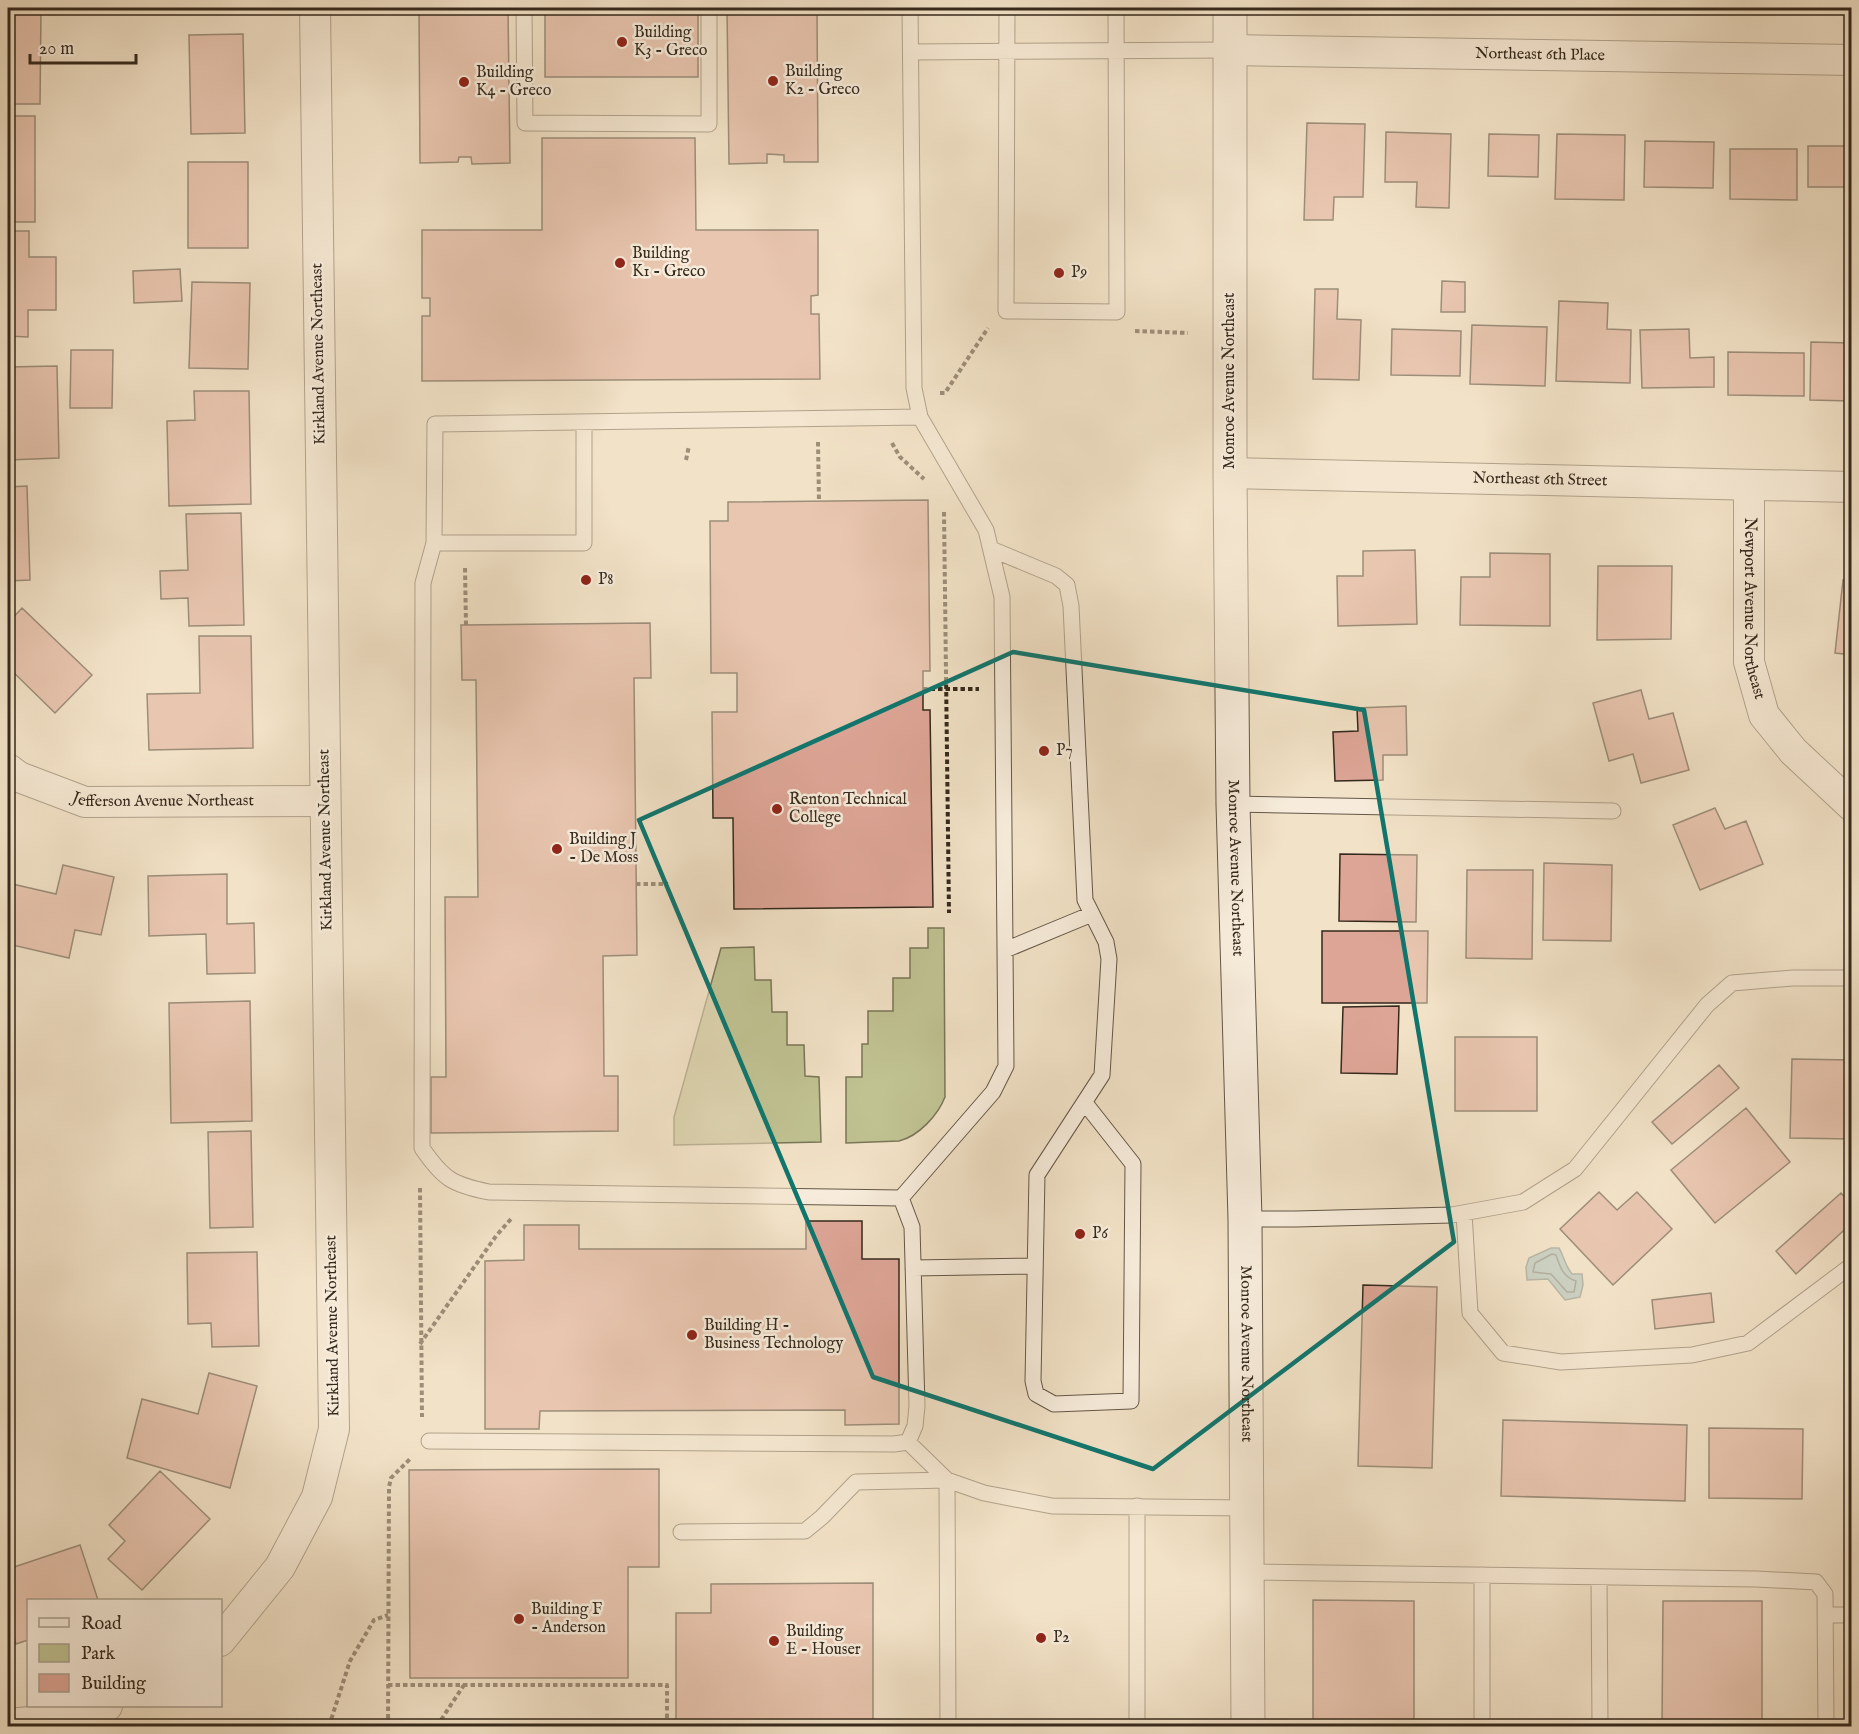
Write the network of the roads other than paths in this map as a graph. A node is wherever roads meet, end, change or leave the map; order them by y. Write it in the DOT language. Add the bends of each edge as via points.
graph roads {
  1 [pos="315,8"];
  2 [pos="524,8"];
  3 [pos="709,8"];
  4 [pos="910,8"];
  5 [pos="1007,8"];
  6 [pos="1116,8"];
  7 [pos="1230,8"];
  8 [pos="1007,51"];
  9 [pos="1116,51"];
  10 [pos="1230,51"];
  11 [pos="911,52"];
  12 [pos="1851,60"];
  13 [pos="920,417"];
  14 [pos="584,422"];
  15 [pos="1230,473"];
  16 [pos="1749,485"];
  17 [pos="1851,487"];
  18 [pos="434,543"];
  19 [pos="991,549"];
  20 [pos="8,769"];
  21 [pos="325,801"];
  22 [pos="1233,804"];
  23 [pos="1851,806"];
  24 [pos="1613,811"];
  25 [pos="1092,914"];
  26 [pos="1005,950"];
  27 [pos="1851,978"];
  28 [pos="1085,1103"];
  29 [pos="901,1198"];
  30 [pos="1464,1213"];
  31 [pos="1245,1218"];
  32 [pos="1851,1265"];
  33 [pos="1035,1266"];
  34 [pos="913,1268"];
  35 [pos="429,1441"];
  36 [pos="908,1442"];
  37 [pos="947,1480"];
  38 [pos="1137,1506"];
  39 [pos="1248,1508"];
  40 [pos="681,1532"];
  41 [pos="1246,1572"];
  42 [pos="1482,1575"];
  43 [pos="1599,1577"];
  44 [pos="1825,1615"];
  45 [pos="1851,1615"];
  46 [pos="222,1639"];
  47 [pos="104,1707"];
  48 [pos="8,1724"];
  49 [pos="948,1726"];
  50 [pos="1137,1726"];
  51 [pos="1248,1726"];
  52 [pos="1482,1726"];
  53 [pos="1600,1726"];
  54 [pos="1826,1726"];
  1 -- 21 [label="street, Kirkland Avenue Northeast"];
  2 -- 3 [label="lane" via="525,123 709,124"];
  4 -- 11 [label="lane"];
  5 -- 8 [label="lane"];
  6 -- 9 [label="lane"];
  7 -- 10 [label="street, Monroe Avenue Northeast"];
  8 -- 9 [label="lane"];
  8 -- 9 [label="lane" via="1006,311 1117,312"];
  8 -- 11 [label="lane"];
  9 -- 10 [label="lane"];
  10 -- 12 [label="street, Northeast 6th Place"];
  10 -- 15 [label="street, Monroe Avenue Northeast"];
  11 -- 13 [label="lane" via="915,393"];
  13 -- 14 [label="lane"];
  13 -- 19 [label="lane" via="987,530"];
  14 -- 18 [label="lane" via="435,423"];
  14 -- 18 [label="lane" via="584,543"];
  15 -- 16 [label="street, Northeast 6th Street"];
  15 -- 22 [label="street, Monroe Avenue Northeast"];
  16 -- 17 [label="street, Northeast 6th Street"];
  16 -- 23 [label="street, Newport Avenue Northeast" via="1749,662 1764,715 1792,751"];
  18 -- 29 [label="lane" via="423,583 422,1148 433,1164 448,1180 489,1192"];
  19 -- 25 [label="lane" via="1056,576 1066,585 1071,606 1085,900"];
  19 -- 26 [label="lane" via="1002,597"];
  20 -- 21 [label="street, Jefferson Avenue Northeast" via="19,777 85,802"];
  21 -- 46 [label="street, Kirkland Avenue Northeast" via="334,1429 317,1497 280,1567"];
  22 -- 24 [label="lane"];
  22 -- 31 [label="street, Monroe Avenue Northeast"];
  25 -- 26 [label="lane"];
  25 -- 28 [label="lane" via="1106,942 1108,959 1102,1075"];
  26 -- 29 [label="lane" via="1006,1066 993,1092"];
  27 -- 30 [label="lane" via="1732,983 1707,1005 1575,1169 1523,1202"];
  28 -- 33 [label="lane" via="1036,1175"];
  28 -- 33 [label="lane" via="1133,1164 1131,1401 1054,1404 1036,1394"];
  29 -- 34 [label="lane" via="912,1227"];
  30 -- 31 [label="lane"];
  30 -- 32 [label="lane" via="1470,1313 1503,1353 1561,1362 1692,1355 1748,1343"];
  31 -- 39 [label="street, Monroe Avenue Northeast"];
  33 -- 34 [label="lane"];
  34 -- 36 [label="lane" via="917,1406"];
  35 -- 36 [label="lane"];
  36 -- 37 [label="lane"];
  37 -- 38 [label="lane" via="984,1493 1052,1506"];
  37 -- 40 [label="lane" via="856,1482 805,1531"];
  37 -- 49 [label="lane"];
  38 -- 39 [label="lane"];
  38 -- 50 [label="lane"];
  39 -- 41 [label="street, Monroe Avenue Northeast"];
  41 -- 42 [label="lane"];
  41 -- 51 [label="street, Monroe Avenue Northeast"];
  42 -- 43 [label="lane"];
  42 -- 52 [label="lane"];
  43 -- 44 [label="lane" via="1816,1582 1825,1594"];
  43 -- 53 [label="lane"];
  44 -- 45 [label="lane"];
  44 -- 54 [label="lane"];
  47 -- 48 [label="street" via="63,1719"];
}
